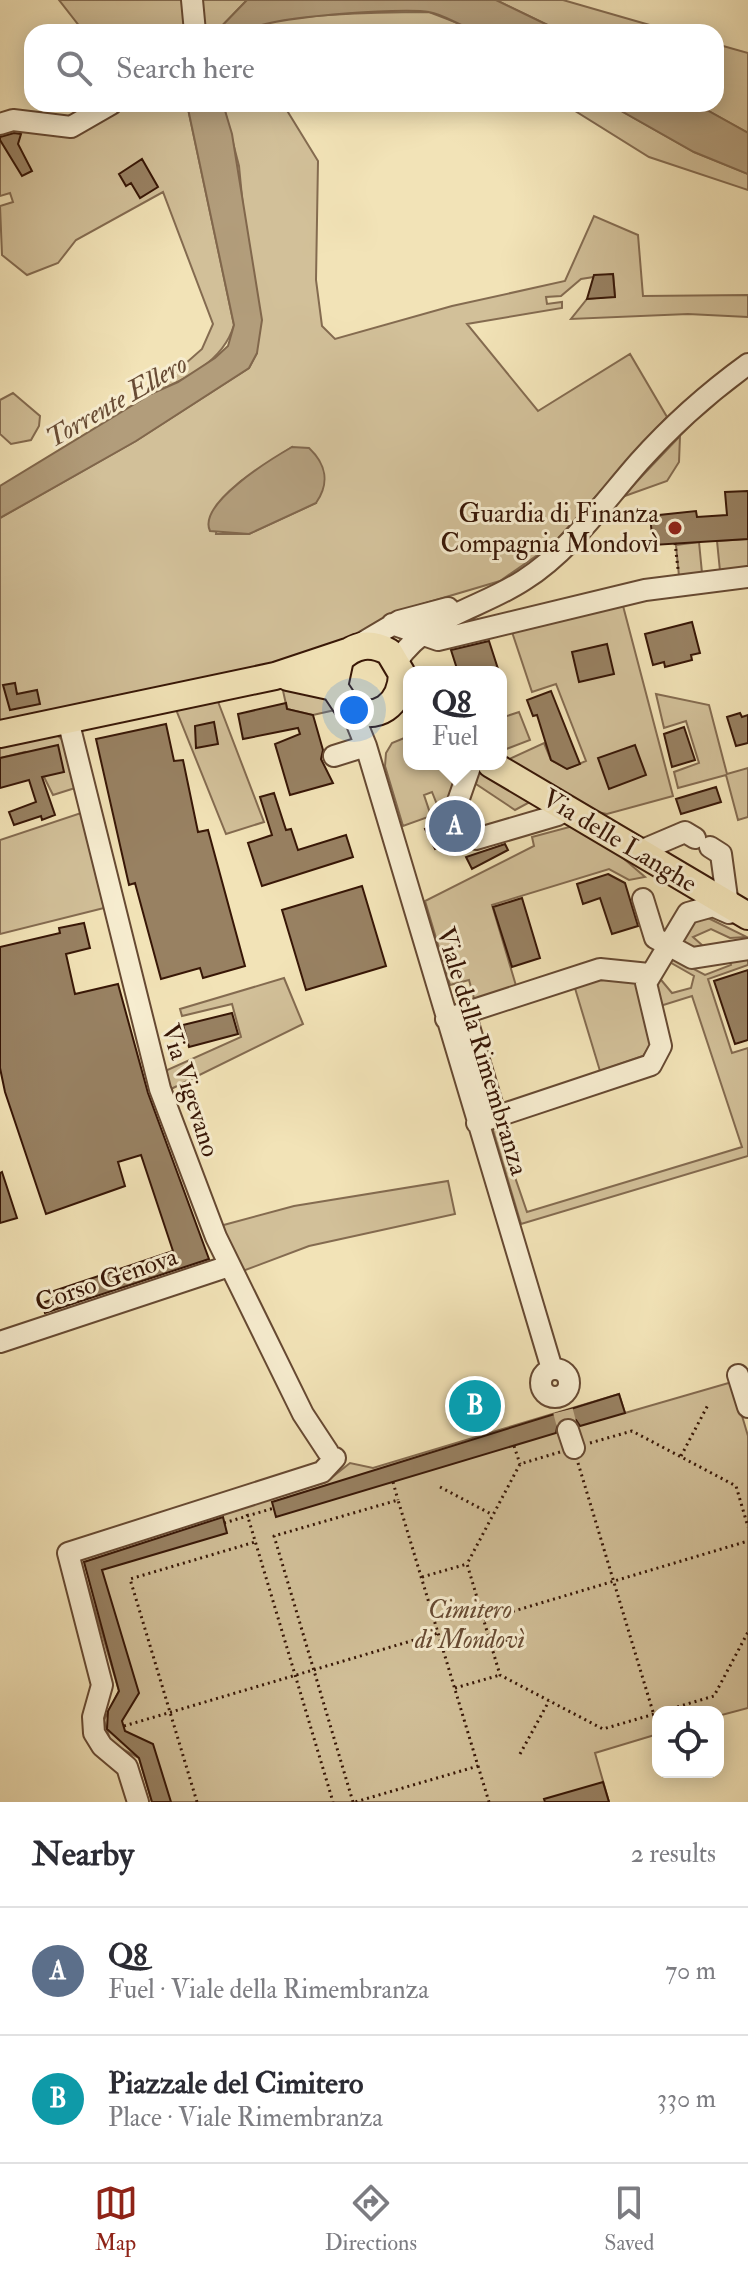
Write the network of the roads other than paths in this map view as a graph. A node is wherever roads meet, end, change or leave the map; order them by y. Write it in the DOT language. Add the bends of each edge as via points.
graph roads {
  1 [pos="192,0"];
  2 [pos="194,24"];
  3 [pos="97,112"];
  4 [pos="0,124"];
  5 [pos="748,364"];
  6 [pos="748,577"];
  7 [pos="494,596"];
  8 [pos="392,624"];
  9 [pos="418,634"];
  10 [pos="351,650"];
  11 [pos="397,661"];
  12 [pos="275,676"];
  13 [pos="334,687"];
  14 [pos="388,709"];
  15 [pos="68,720"];
  16 [pos="0,734"];
  17 [pos="366,746"];
  18 [pos="334,756"];
  19 [pos="469,770"];
  20 [pos="501,770"];
  21 [pos="563,807"];
  22 [pos="461,811"];
  23 [pos="471,831"];
  24 [pos="642,854"];
  25 [pos="643,899"];
  26 [pos="741,913"];
  27 [pos="681,921"];
  28 [pos="666,945"];
  29 [pos="748,949"];
  30 [pos="649,974"];
  31 [pos="456,1016"];
  32 [pos="487,1120"];
  33 [pos="229,1266"];
  34 [pos="0,1342"];
  35 [pos="740,1375"];
  36 [pos="748,1407"];
  37 [pos="566,1421"];
  38 [pos="138,1802"];
  1 -- 2 [label="street"];
  3 -- 4 [label="street" via="71,127 13,120"];
  5 -- 7 [label="street" via="671,428 556,557"];
  6 -- 9 [label="street" via="645,590 445,639"];
  7 -- 8 [label="street"];
  7 -- 9 [label="street"];
  8 -- 9 [label="street"];
  8 -- 10 [label="street"];
  9 -- 11 [label="street"];
  10 -- 11 [label="main road" via="378,647"];
  10 -- 12 [label="main road"];
  10 -- 13 [label="main road" via="335,668"];
  11 -- 14 [label="main road" via="402,674"];
  12 -- 13 [label="main road"];
  12 -- 15 [label="main road"];
  13 -- 14 [label="main road" via="342,702"];
  14 -- 17 [label="street, Viale della Rimembranza"];
  15 -- 16 [label="main road"];
  15 -- 33 [label="street, Via Vigevano" via="151,1060"];
  17 -- 18 [label="street"];
  17 -- 31 [label="street, Viale della Rimembranza"];
  19 -- 22 [label="street" via="457,804"];
  20 -- 21 [label="main road, Via delle Langhe"];
  21 -- 23 [label="street" via="558,815 476,839"];
  21 -- 24 [label="main road, Via delle Langhe"];
  24 -- 26 [label="main road, Via delle Langhe"];
  24 -- 26 [label="street" via="685,832 721,854"];
  24 -- 27 [label="street" via="679,889 684,903"];
  25 -- 28 [label="street" via="655,938"];
  26 -- 27 [label="street" via="737,918 707,906"];
  27 -- 28 [label="street"];
  28 -- 29 [label="street" via="692,958"];
  28 -- 30 [label="street"];
  30 -- 31 [label="street" via="600,969"];
  30 -- 32 [label="street" via="646,989 661,1038 651,1065"];
  31 -- 32 [label="street, Viale della Rimembranza"];
  32 -- 37 [label="street, Viale della Rimembranza" via="552,1369 568,1379"];
  33 -- 34 [label="street, Corso Genova"];
  33 -- 38 [label="street, Via Vigevano" via="303,1414 332,1455 322,1472 245,1506 68,1553 102,1685 94,1733 127,1767"];
  35 -- 36 [label="street"];
}
